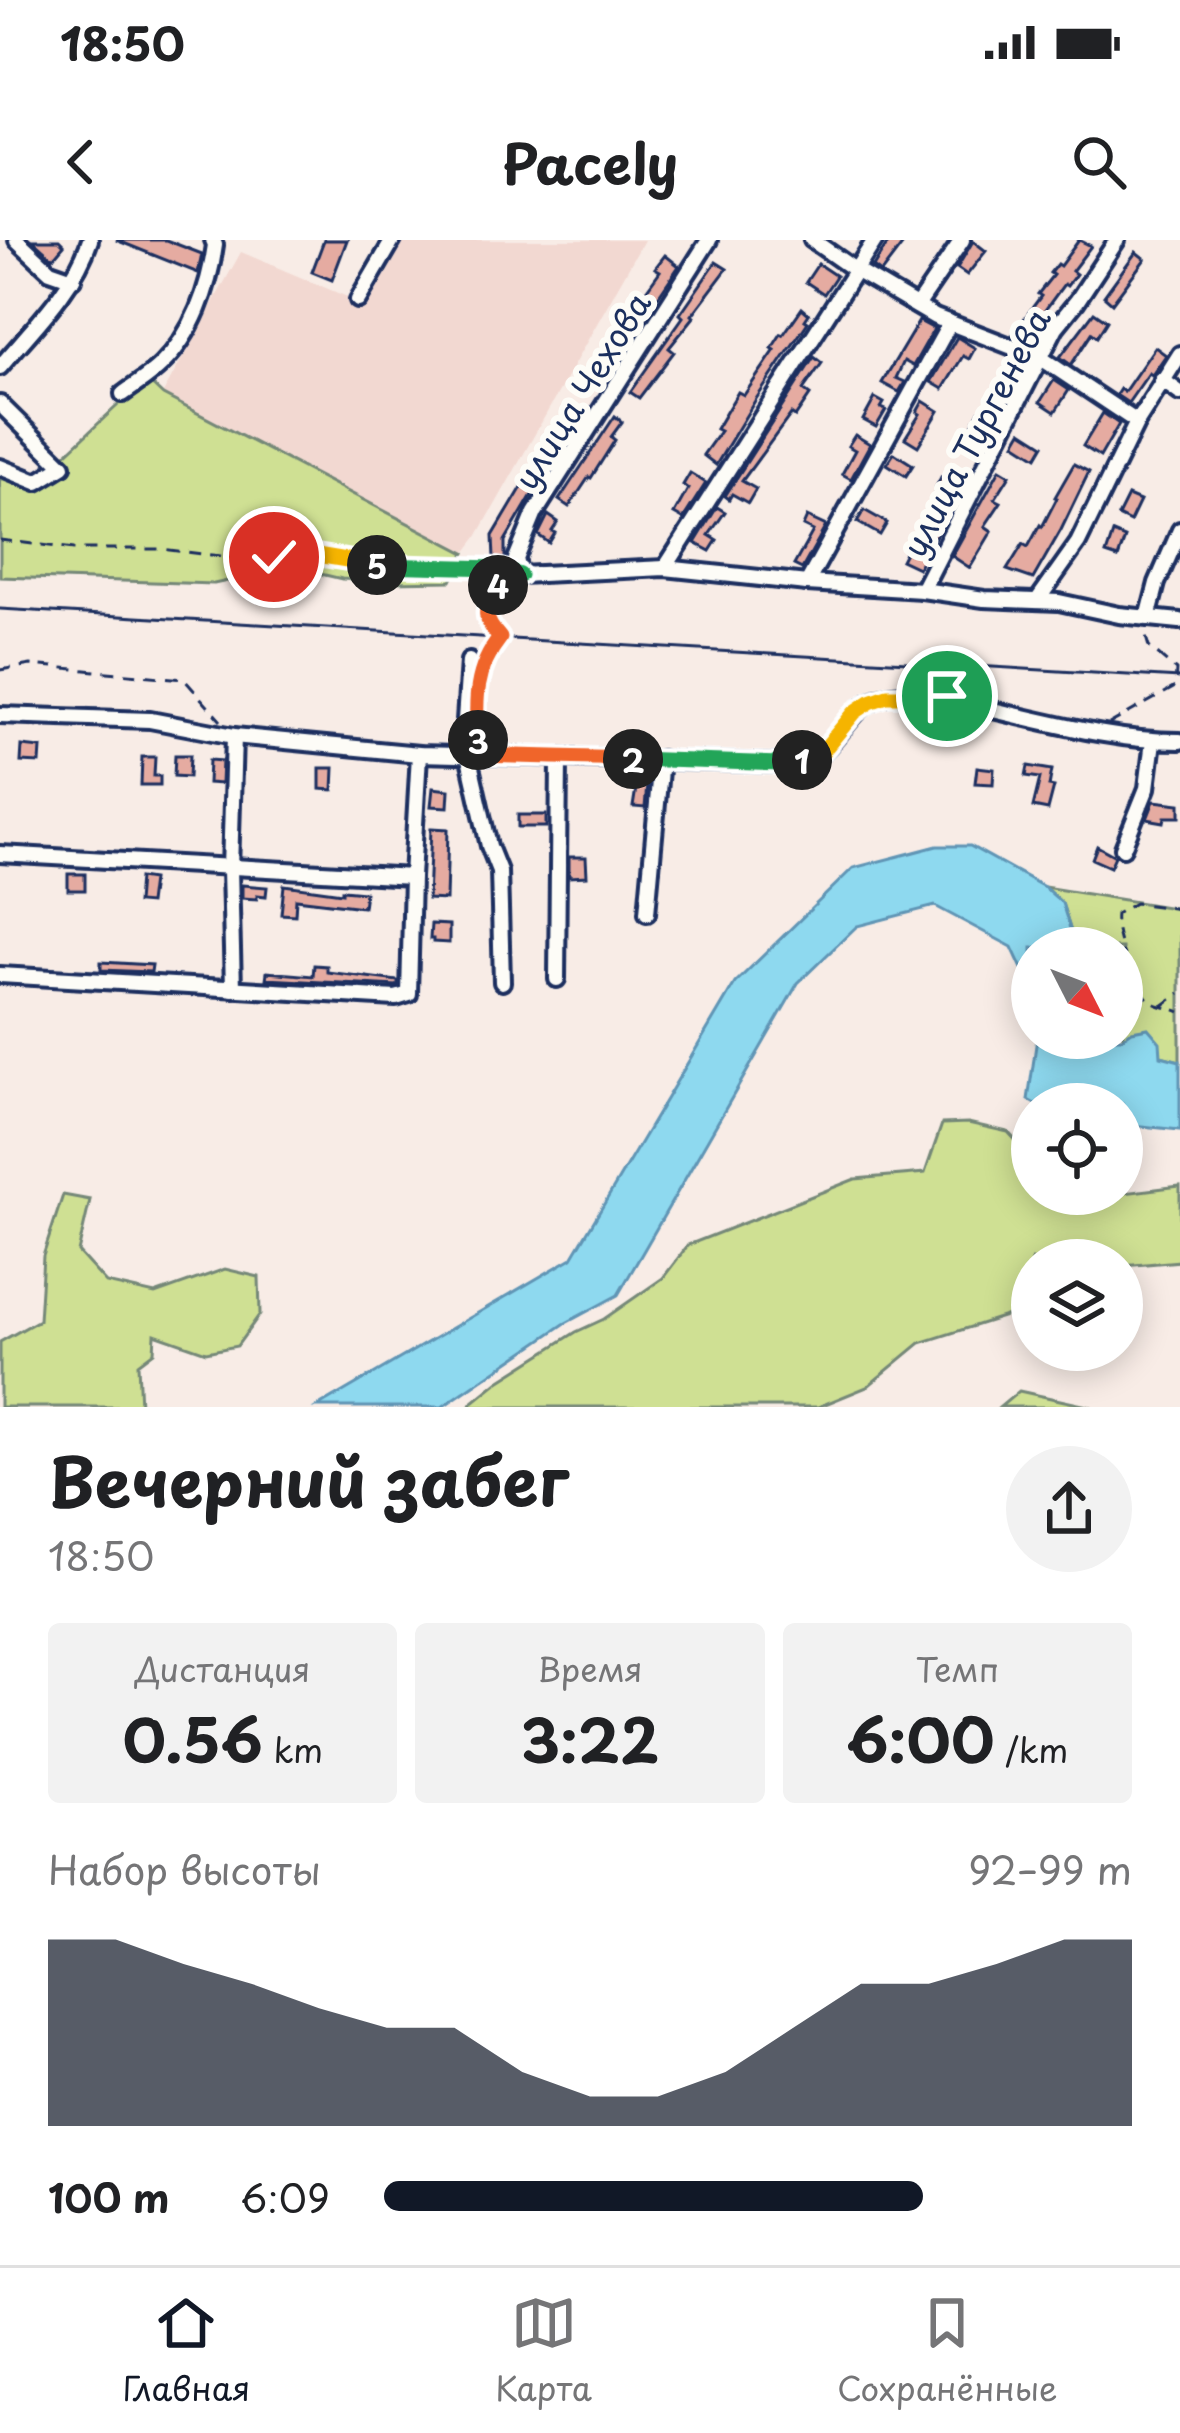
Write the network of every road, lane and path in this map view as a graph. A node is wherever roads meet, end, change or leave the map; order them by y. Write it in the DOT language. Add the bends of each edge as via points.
graph roads {
  1 [pos="17,240"];
  2 [pos="90,240"];
  3 [pos="213,240"];
  4 [pos="393,240"];
  5 [pos="709,240"];
  6 [pos="812,240"];
  7 [pos="874,240"];
  8 [pos="962,240"];
  9 [pos="1117,240"];
  10 [pos="855,271"];
  11 [pos="73,279"];
  12 [pos="358,300"];
  13 [pos="917,306"];
  14 [pos="950,323"];
  15 [pos="1180,354"];
  16 [pos="1041,358"];
  17 [pos="0,367"];
  18 [pos="1162,380"];
  19 [pos="1180,393"];
  20 [pos="123,394"];
  21 [pos="0,404"];
  22 [pos="1137,422"];
  23 [pos="0,466"];
  24 [pos="1180,530"];
  25 [pos="0,540"];
  26 [pos="665,568"];
  27 [pos="520,575"];
  28 [pos="807,584"];
  29 [pos="922,590"];
  30 [pos="1037,601"];
  31 [pos="1148,618"];
  32 [pos="1180,622"];
  33 [pos="474,668"];
  34 [pos="0,670"];
  35 [pos="0,715"];
  36 [pos="1099,733"];
  37 [pos="234,736"];
  38 [pos="1153,741"];
  39 [pos="1180,741"];
  40 [pos="419,754"];
  41 [pos="468,754"];
  42 [pos="559,759"];
  43 [pos="661,760"];
  44 [pos="1124,848"];
  45 [pos="0,854"];
  46 [pos="230,868"];
  47 [pos="412,877"];
  48 [pos="1180,909"];
  49 [pos="647,913"];
  50 [pos="0,975"];
  51 [pos="557,980"];
  52 [pos="502,982"];
  53 [pos="233,988"];
  54 [pos="1180,993"];
  55 [pos="1162,1006"];
  56 [pos="1180,1012"];
  1 -- 11 [label="street" via="50,271"];
  2 -- 11 [label="street"];
  3 -- 20 [label="street" via="210,282 183,339"];
  4 -- 12 [label="street"];
  5 -- 27 [label="street, улица Чехова" via="535,513 516,559"];
  6 -- 10 [label="street"];
  7 -- 10 [label="street"];
  8 -- 13 [label="street"];
  9 -- 16 [label="street, улица Тургенева"];
  10 -- 13 [label="street"];
  10 -- 26 [label="street"];
  11 -- 17 [label="street"];
  13 -- 14 [label="street"];
  14 -- 16 [label="street"];
  14 -- 28 [label="street"];
  15 -- 18 [label="street"];
  16 -- 22 [label="street"];
  16 -- 29 [label="street, улица Тургенева"];
  18 -- 19 [label="street"];
  18 -- 22 [label="street"];
  21 -- 23 [label="street" via="63,466 37,482"];
  22 -- 30 [label="street" via="1078,543"];
  24 -- 31 [label="street"];
  25 -- 27 [label="path" via="237,558 299,552"];
  26 -- 27 [label="street"];
  26 -- 28 [label="street"];
  27 -- 33 [label="path" via="502,579 486,608 500,638"];
  28 -- 29 [label="street"];
  29 -- 30 [label="street"];
  30 -- 31 [label="street"];
  31 -- 32 [label="street"];
  31 -- 36 [label="path" via="1145,640 1176,670 1175,687"];
  33 -- 41 [label="street"];
  34 -- 37 [label="path" via="31,665 184,679"];
  35 -- 37 [label="street" via="150,720"];
  36 -- 38 [label="street"];
  36 -- 43 [label="street" via="947,696 887,696 855,712 823,751 804,760"];
  37 -- 40 [label="street"];
  37 -- 46 [label="street"];
  38 -- 39 [label="street"];
  38 -- 44 [label="street" via="1148,788"];
  40 -- 41 [label="street"];
  40 -- 47 [label="street"];
  41 -- 42 [label="street"];
  41 -- 52 [label="street" via="499,871"];
  42 -- 43 [label="street"];
  42 -- 51 [label="street"];
  43 -- 49 [label="street"];
  45 -- 46 [label="street"];
  46 -- 47 [label="street"];
  46 -- 53 [label="street"];
  47 -- 53 [label="street" via="409,994"];
  48 -- 55 [label="path" via="1135,903 1116,914 1114,929 1136,981"];
  50 -- 53 [label="street"];
  54 -- 55 [label="path"];
  55 -- 56 [label="path"];
}
